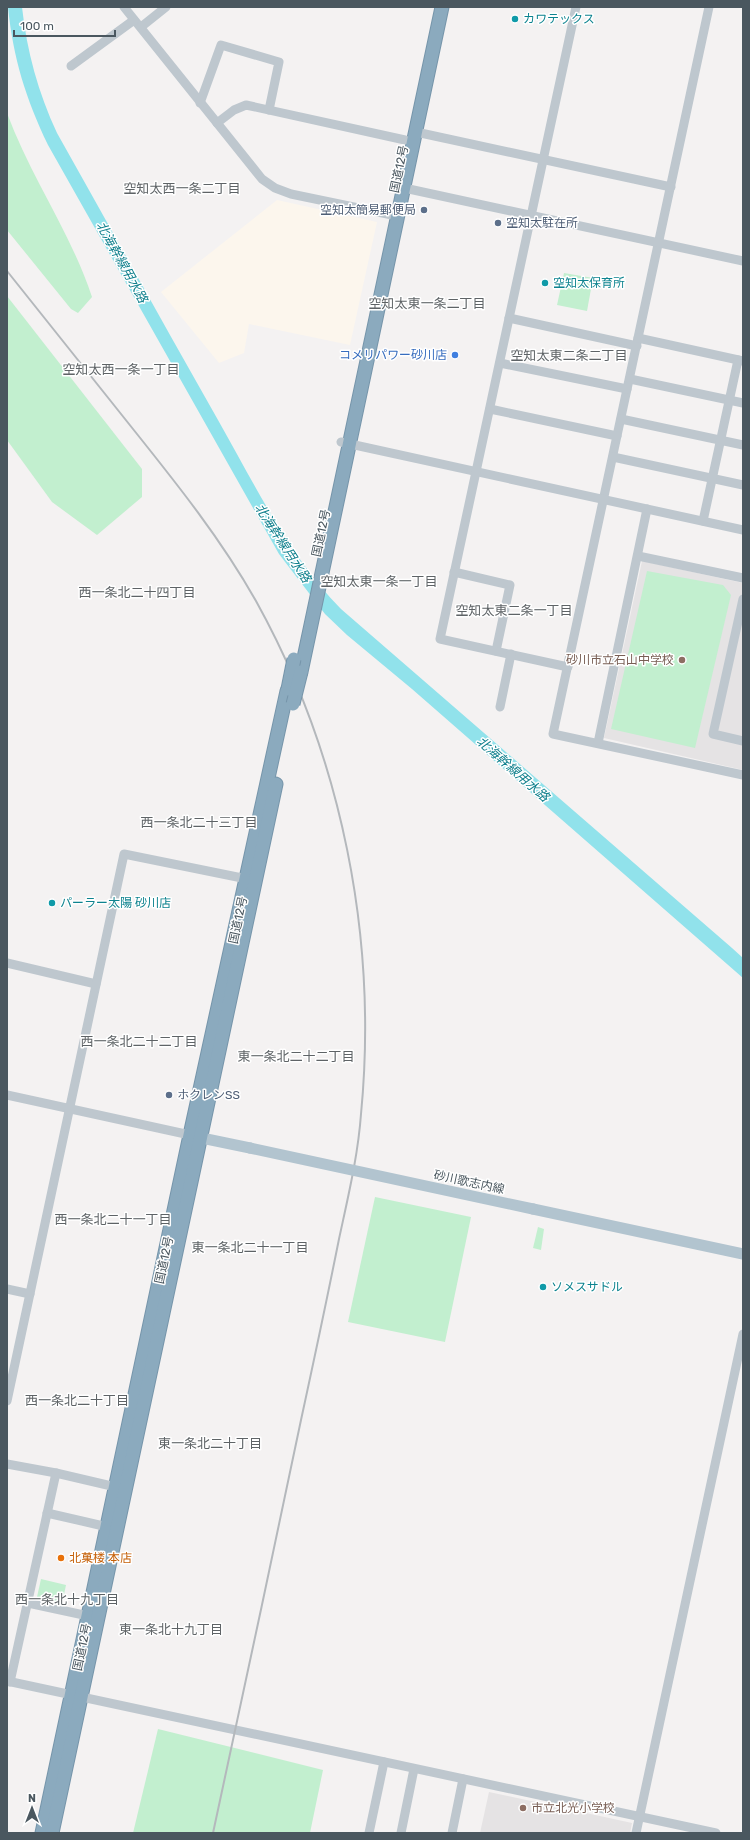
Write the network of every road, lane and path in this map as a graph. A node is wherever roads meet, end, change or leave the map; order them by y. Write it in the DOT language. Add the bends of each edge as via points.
graph roads {
  1 [pos="124,7"];
  2 [pos="166,7"];
  3 [pos="434,7"];
  4 [pos="442,7"];
  5 [pos="576,7"];
  6 [pos="709,7"];
  7 [pos="138,24"];
  8 [pos="71,66"];
  9 [pos="200,102"];
  10 [pos="269,110"];
  11 [pos="217,124"];
  12 [pos="410,136"];
  13 [pos="543,160"];
  14 [pos="400,187"];
  15 [pos="671,187"];
  16 [pos="393,215"];
  17 [pos="531,216"];
  18 [pos="659,243"];
  19 [pos="743,261"];
  20 [pos="509,318"];
  21 [pos="638,342"];
  22 [pos="741,361"];
  23 [pos="500,363"];
  24 [pos="630,378"];
  25 [pos="627,389"];
  26 [pos="729,400"];
  27 [pos="743,403"];
  28 [pos="490,409"];
  29 [pos="621,418"];
  30 [pos="617,436"];
  31 [pos="721,440"];
  32 [pos="345,443"];
  33 [pos="743,444"];
  34 [pos="613,457"];
  35 [pos="476,472"];
  36 [pos="713,479"];
  37 [pos="743,485"];
  38 [pos="603,498"];
  39 [pos="647,509"];
  40 [pos="703,521"];
  41 [pos="743,530"];
  42 [pos="638,556"];
  43 [pos="454,572"];
  44 [pos="743,578"];
  45 [pos="743,599"];
  46 [pos="309,609"];
  47 [pos="496,651"];
  48 [pos="511,654"];
  49 [pos="568,667"];
  50 [pos="500,707"];
  51 [pos="743,741"];
  52 [pos="598,743"];
  53 [pos="743,775"];
  54 [pos="247,879"];
  55 [pos="7,963"];
  56 [pos="96,984"];
  57 [pos="7,1096"];
  58 [pos="70,1108"];
  59 [pos="196,1137"];
  60 [pos="743,1254"];
  61 [pos="7,1289"];
  62 [pos="30,1294"];
  63 [pos="743,1334"];
  64 [pos="7,1401"];
  65 [pos="7,1464"];
  66 [pos="56,1473"];
  67 [pos="120,1488"];
  68 [pos="47,1513"];
  69 [pos="112,1528"];
  70 [pos="28,1603"];
  71 [pos="93,1617"];
  72 [pos="9,1681"];
  73 [pos="76,1696"];
  74 [pos="384,1762"];
  75 [pos="414,1769"];
  76 [pos="463,1779"];
  77 [pos="640,1817"];
  78 [pos="42,1833"];
  79 [pos="52,1833"];
  80 [pos="369,1833"];
  81 [pos="401,1833"];
  82 [pos="452,1833"];
  83 [pos="636,1833"];
  84 [pos="716,1833"];
  1 -- 7 [label="street"];
  2 -- 7 [label="street"];
  3 -- 12 [label="highway, 国道12号"];
  4 -- 12 [label="highway, 国道12号"];
  5 -- 13 [label="street"];
  6 -- 15 [label="street"];
  7 -- 8 [label="street"];
  7 -- 9 [label="street"];
  9 -- 10 [label="street" via="221,45 279,62"];
  9 -- 11 [label="street"];
  10 -- 11 [label="street" via="240,106"];
  10 -- 12 [label="street"];
  11 -- 16 [label="street" via="262,179 275,188 290,194"];
  12 -- 13 [label="street"];
  12 -- 14 [label="highway, 国道12号"];
  13 -- 15 [label="street"];
  13 -- 17 [label="street"];
  14 -- 16 [label="highway, 国道12号"];
  14 -- 17 [label="street"];
  15 -- 18 [label="street"];
  16 -- 32 [label="highway, 国道12号"];
  17 -- 18 [label="street"];
  17 -- 20 [label="street"];
  18 -- 19 [label="street"];
  18 -- 21 [label="street"];
  20 -- 21 [label="street"];
  20 -- 23 [label="street"];
  21 -- 22 [label="street"];
  21 -- 24 [label="street"];
  22 -- 26 [label="street"];
  23 -- 25 [label="street"];
  23 -- 28 [label="street"];
  24 -- 25 [label="street"];
  24 -- 26 [label="street"];
  25 -- 29 [label="street"];
  26 -- 27 [label="street"];
  26 -- 31 [label="street"];
  28 -- 30 [label="street"];
  28 -- 35 [label="street"];
  29 -- 30 [label="street"];
  29 -- 31 [label="street"];
  30 -- 34 [label="street"];
  31 -- 33 [label="street"];
  31 -- 36 [label="street"];
  32 -- 35 [label="street"];
  32 -- 46 [label="highway, 国道12号"];
  34 -- 36 [label="street"];
  34 -- 38 [label="street"];
  35 -- 38 [label="street"];
  35 -- 43 [label="street"];
  36 -- 37 [label="street"];
  36 -- 40 [label="street"];
  38 -- 39 [label="street"];
  38 -- 49 [label="street"];
  39 -- 40 [label="street"];
  39 -- 42 [label="street"];
  40 -- 41 [label="street"];
  42 -- 44 [label="street"];
  42 -- 52 [label="street"];
  43 -- 47 [label="street" via="510,585"];
  43 -- 47 [label="street" via="440,639"];
  45 -- 51 [label="street" via="713,734"];
  46 -- 54 [label="highway, 国道12号, bridge" via="294,659"];
  46 -- 59 [label="highway, 国道12号, bridge" via="301,672"];
  47 -- 48 [label="street"];
  48 -- 49 [label="street"];
  48 -- 50 [label="street"];
  49 -- 52 [label="street" via="553,734"];
  52 -- 53 [label="street"];
  54 -- 56 [label="street" via="124,854"];
  54 -- 59 [label="highway, 国道12号"];
  55 -- 56 [label="street"];
  56 -- 58 [label="street"];
  57 -- 58 [label="street"];
  58 -- 59 [label="street"];
  58 -- 62 [label="street"];
  59 -- 60 [label="main road, 砂川歌志内線, bridge"];
  59 -- 67 [label="highway, 国道12号"];
  61 -- 62 [label="street"];
  62 -- 64 [label="street"];
  63 -- 77 [label="street"];
  65 -- 66 [label="street"];
  66 -- 67 [label="street"];
  66 -- 68 [label="street"];
  67 -- 69 [label="highway, 国道12号"];
  68 -- 69 [label="street"];
  68 -- 70 [label="street"];
  69 -- 71 [label="highway, 国道12号"];
  70 -- 71 [label="street"];
  70 -- 72 [label="street"];
  71 -- 73 [label="highway, 国道12号"];
  72 -- 73 [label="street"];
  73 -- 74 [label="street"];
  73 -- 78 [label="highway, 国道12号"];
  73 -- 79 [label="highway, 国道12号"];
  74 -- 75 [label="street"];
  74 -- 80 [label="street"];
  75 -- 76 [label="street"];
  75 -- 81 [label="street"];
  76 -- 77 [label="street"];
  76 -- 82 [label="street"];
  77 -- 83 [label="street"];
  77 -- 84 [label="street"];
}
